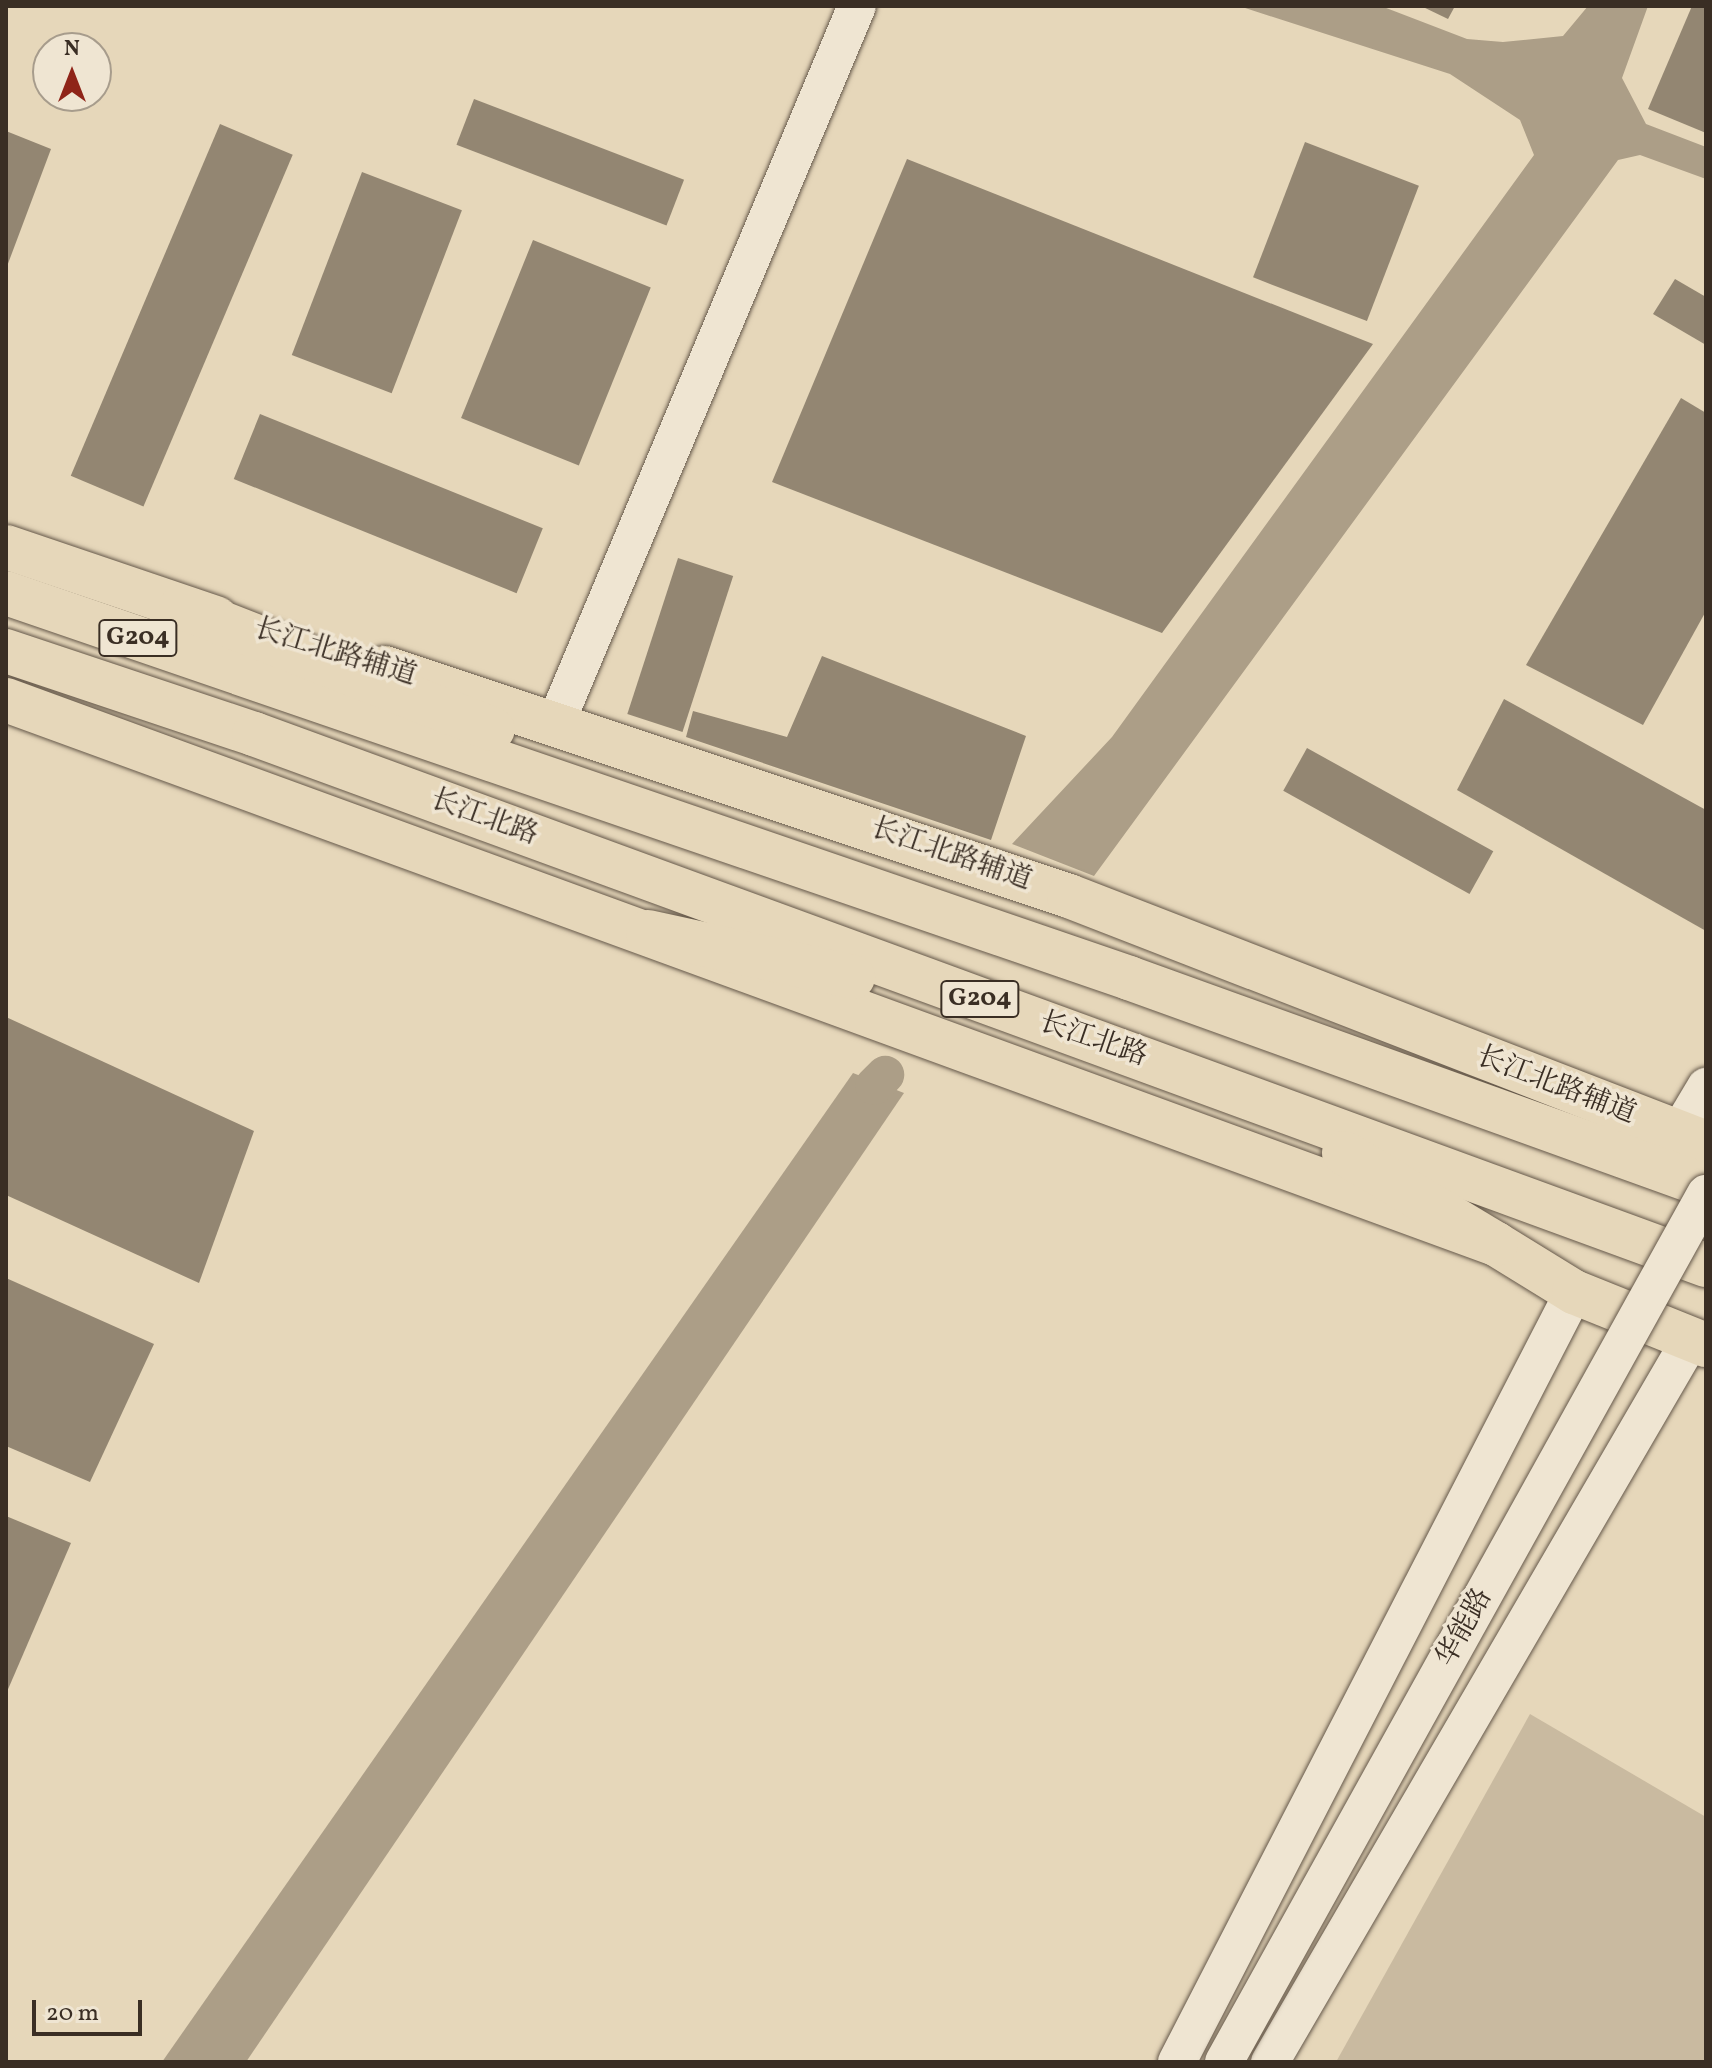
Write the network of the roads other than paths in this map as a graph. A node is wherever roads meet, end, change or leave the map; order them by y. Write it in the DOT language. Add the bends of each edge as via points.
graph roads {
  1 [pos="857,6"];
  2 [pos="6,547"];
  3 [pos="6,593"];
  4 [pos="181,607"];
  5 [pos="6,651"];
  6 [pos="6,700"];
  7 [pos="557,720"];
  8 [pos="648,932"];
  9 [pos="1129,978"];
  10 [pos="1015,1012"];
  11 [pos="1706,1087"];
  12 [pos="1242,1092"];
  13 [pos="1692,1139"];
  14 [pos="1706,1186"];
  15 [pos="1706,1194"];
  16 [pos="1496,1244"];
  17 [pos="1706,1265"];
  18 [pos="1574,1292"];
  19 [pos="1698,1342"];
  20 [pos="1177,2062"];
  21 [pos="1224,2062"];
  22 [pos="1270,2062"];
  1 -- 7 [label="street"];
  2 -- 4 [label="main road, G204"];
  3 -- 9 [label="main road, 长江北路 / G204"];
  4 -- 7 [label="main road, 长江北路辅道"];
  4 -- 9 [label="main road"];
  5 -- 10 [label="main road, 长江北路 / G204" via="254,734"];
  6 -- 8 [label="main road"];
  7 -- 13 [label="main road, 长江北路辅道" via="1069,896"];
  8 -- 10 [label="main road"];
  8 -- 16 [label="main road"];
  9 -- 14 [label="main road, 长江北路 / G204"];
  10 -- 12 [label="main road, 长江北路 / G204"];
  11 -- 13 [label="street"];
  12 -- 16 [label="main road"];
  12 -- 17 [label="main road, 长江北路 / G204"];
  15 -- 21 [label="street, 华能路, bridge"];
  16 -- 18 [label="main road"];
  18 -- 19 [label="main road"];
  18 -- 20 [label="street"];
  19 -- 22 [label="street"];
}
